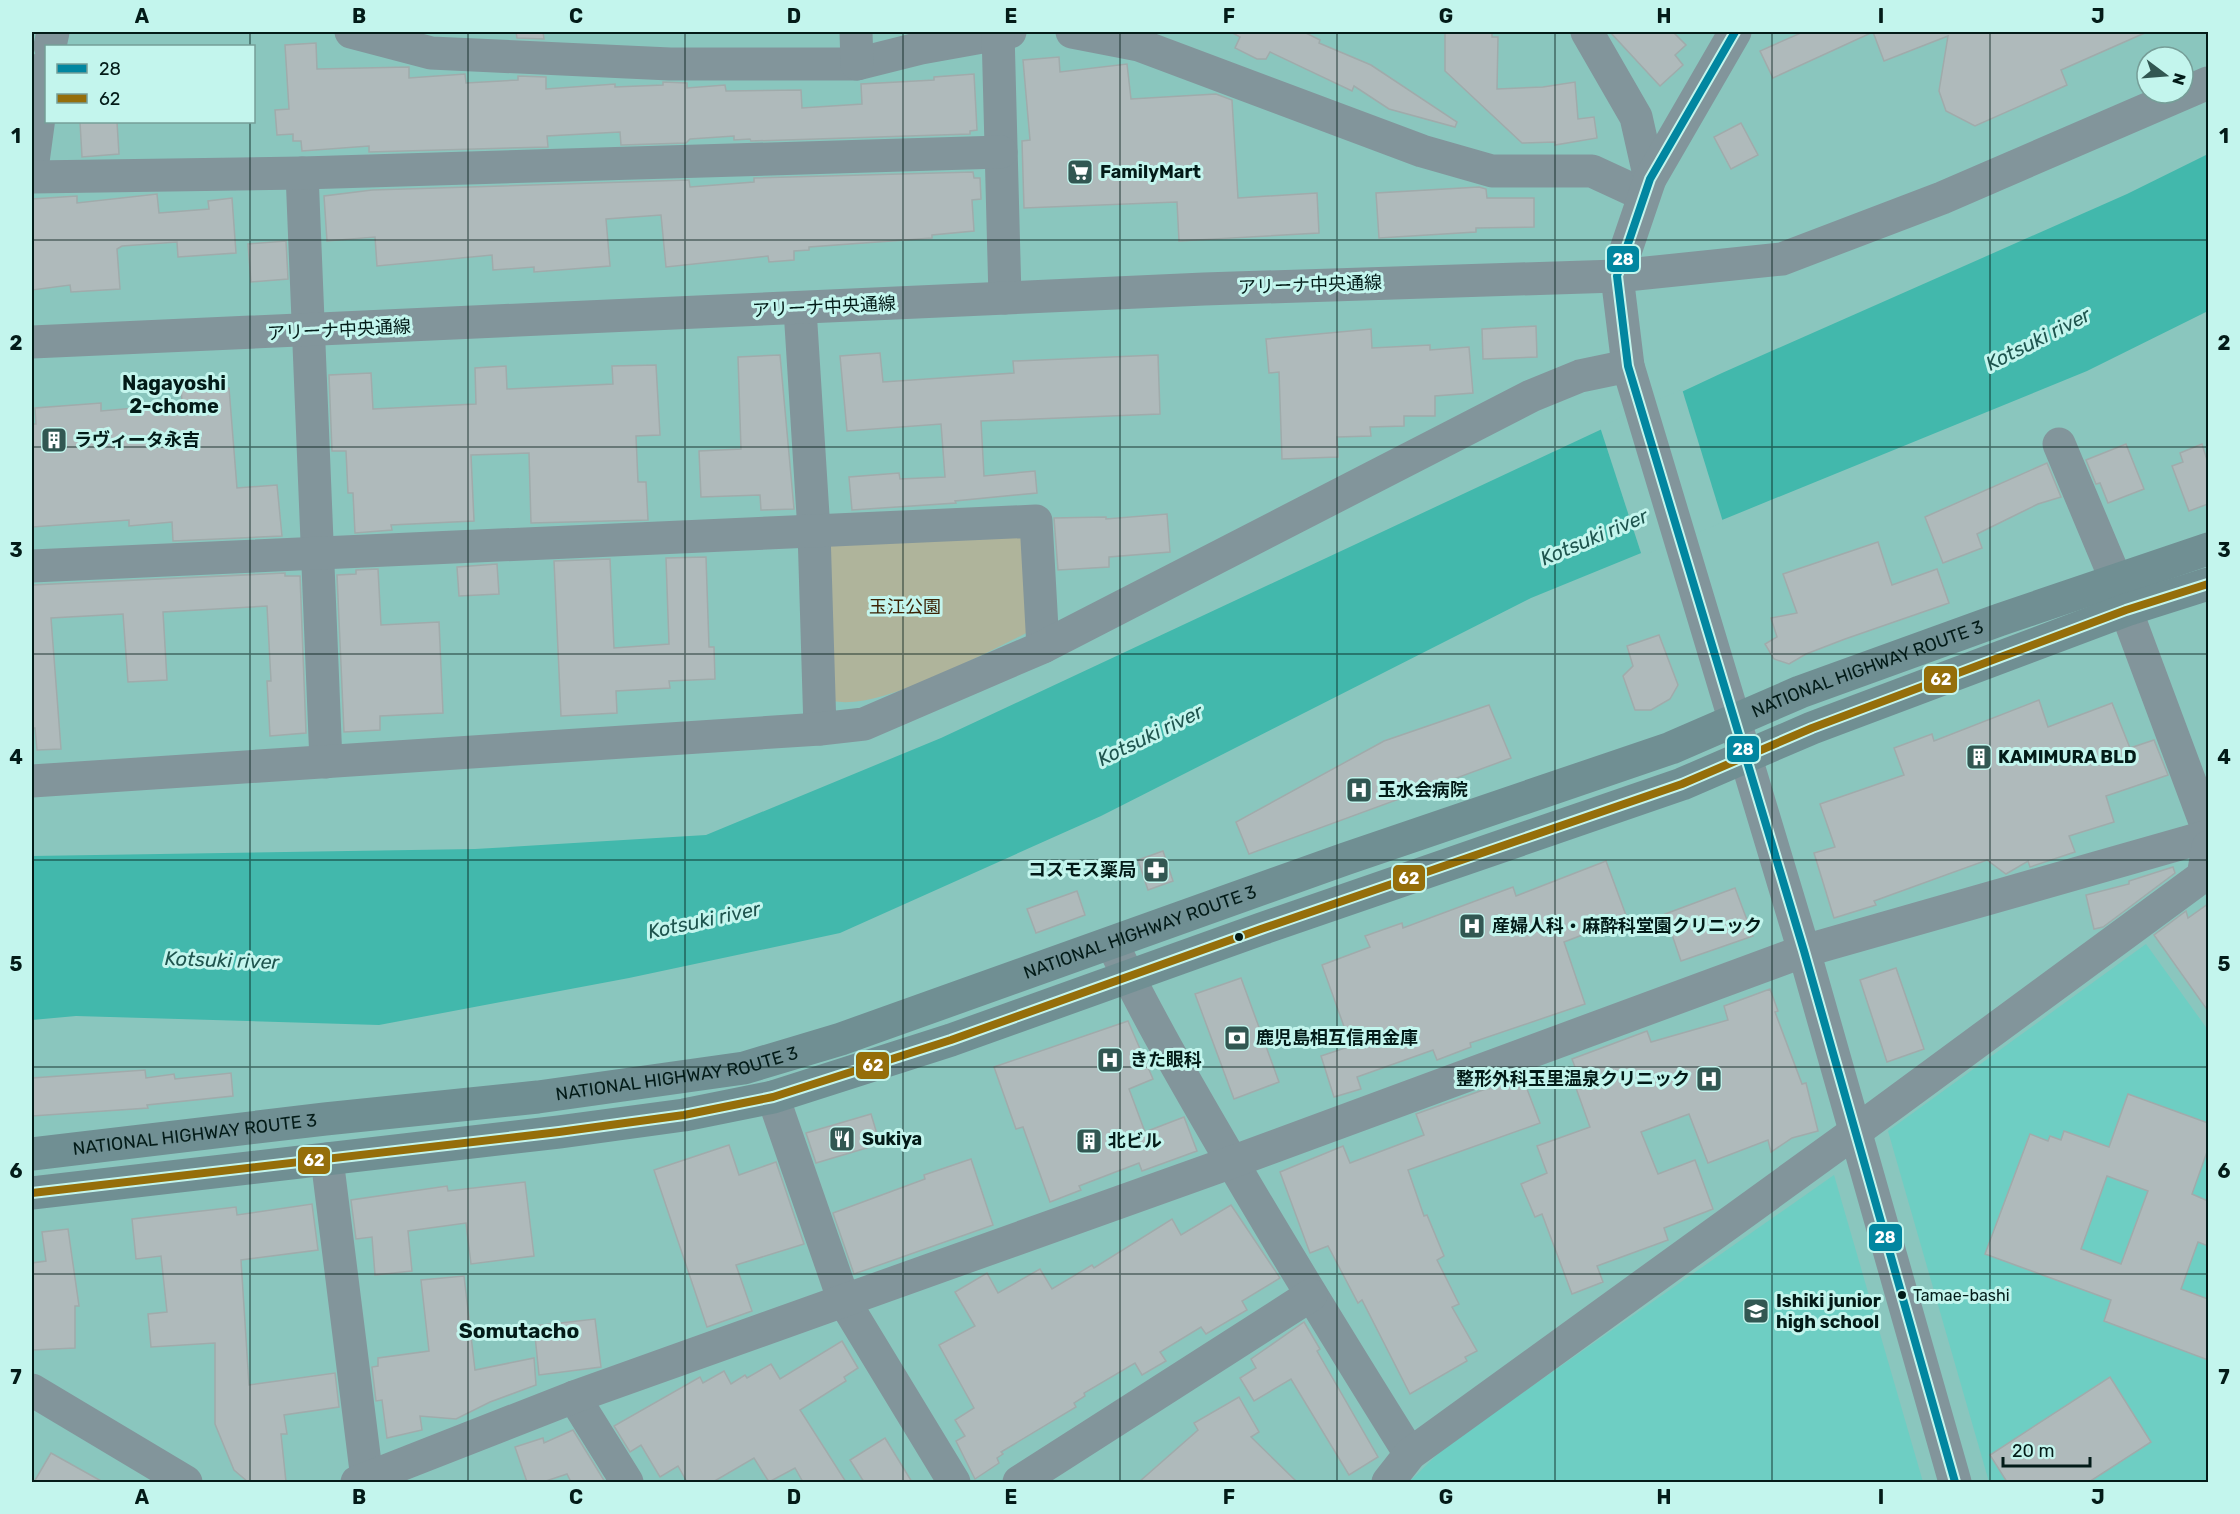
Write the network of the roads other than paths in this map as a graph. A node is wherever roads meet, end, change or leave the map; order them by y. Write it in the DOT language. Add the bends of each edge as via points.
graph roads {
  1 [pos="351,32"];
  2 [pos="856,32"];
  3 [pos="998,32"];
  4 [pos="1010,32"];
  5 [pos="1072,32"];
  6 [pos="1587,32"];
  7 [pos="1735,32"];
  8 [pos="857,64"];
  9 [pos="43,65"];
  10 [pos="2208,83"];
  11 [pos="1001,152"];
  12 [pos="32,170"];
  13 [pos="302,173"];
  14 [pos="32,177"];
  15 [pos="1647,187"];
  16 [pos="1617,276"];
  17 [pos="1005,298"];
  18 [pos="800,309"];
  19 [pos="310,332"];
  20 [pos="32,342"];
  21 [pos="1629,370"];
  22 [pos="2059,444"];
  23 [pos="814,531"];
  24 [pos="2208,549"];
  25 [pos="315,552"];
  26 [pos="32,566"];
  27 [pos="2208,585"];
  28 [pos="2121,595"];
  29 [pos="1043,647"];
  30 [pos="1735,720"];
  31 [pos="820,729"];
  32 [pos="1744,757"];
  33 [pos="326,762"];
  34 [pos="32,780"];
  35 [pos="2208,830"];
  36 [pos="2208,836"];
  37 [pos="2208,847"];
  38 [pos="1112,943"];
  39 [pos="1804,951"];
  40 [pos="1128,976"];
  41 [pos="774,1096"];
  42 [pos="1855,1132"];
  43 [pos="32,1154"];
  44 [pos="327,1159"];
  45 [pos="1232,1162"];
  46 [pos="32,1193"];
  47 [pos="1311,1295"];
  48 [pos="844,1301"];
  49 [pos="32,1390"];
  50 [pos="574,1397"];
  51 [pos="1410,1454"];
  52 [pos="362,1481"];
  53 [pos="186,1482"];
  54 [pos="627,1482"];
  55 [pos="954,1482"];
  56 [pos="1019,1482"];
  57 [pos="1389,1482"];
  58 [pos="1955,1482"];
  1 -- 8 [label="street" via="431,53 670,64"];
  2 -- 8 [label="street"];
  3 -- 4 [label="street"];
  3 -- 8 [label="street"];
  3 -- 11 [label="street"];
  5 -- 15 [label="street" via="1139,45 1432,154 1492,171 1592,171"];
  6 -- 15 [label="street" via="1636,117"];
  7 -- 15 [label="street"];
  9 -- 12 [label="street"];
  10 -- 16 [label="street, アリーナ中央通線" via="1942,198 1782,259"];
  11 -- 13 [label="street"];
  11 -- 17 [label="street"];
  13 -- 14 [label="street"];
  13 -- 19 [label="street"];
  15 -- 16 [label="street"];
  16 -- 17 [label="street, アリーナ中央通線"];
  16 -- 21 [label="street"];
  17 -- 18 [label="street, アリーナ中央通線"];
  18 -- 19 [label="street, アリーナ中央通線"];
  18 -- 23 [label="street"];
  19 -- 20 [label="street, アリーナ中央通線"];
  19 -- 25 [label="street"];
  21 -- 29 [label="street" via="1580,376 1531,396"];
  21 -- 30 [label="street"];
  22 -- 28 [label="street"];
  23 -- 25 [label="street"];
  23 -- 29 [label="street" via="1036,521"];
  23 -- 31 [label="street"];
  24 -- 28 [label="highway, NATIONAL HIGHWAY ROUTE 3"];
  25 -- 26 [label="street"];
  25 -- 33 [label="street"];
  27 -- 28 [label="highway, NATIONAL HIGHWAY ROUTE 3"];
  28 -- 30 [label="highway, NATIONAL HIGHWAY ROUTE 3" via="1822,684"];
  28 -- 32 [label="highway, NATIONAL HIGHWAY ROUTE 3"];
  28 -- 35 [label="street"];
  29 -- 31 [label="street" via="875,720"];
  30 -- 32 [label="street"];
  30 -- 38 [label="highway, NATIONAL HIGHWAY ROUTE 3" via="1671,748"];
  31 -- 33 [label="street"];
  32 -- 39 [label="street"];
  32 -- 40 [label="highway, NATIONAL HIGHWAY ROUTE 3" via="1682,784"];
  33 -- 34 [label="street"];
  36 -- 39 [label="street"];
  37 -- 42 [label="street" via="2203,876"];
  38 -- 40 [label="street"];
  38 -- 43 [label="highway, NATIONAL HIGHWAY ROUTE 3" via="841,1039 744,1068 538,1097"];
  39 -- 42 [label="street"];
  39 -- 45 [label="street"];
  40 -- 41 [label="highway, NATIONAL HIGHWAY ROUTE 3" via="951,1040"];
  40 -- 45 [label="street"];
  41 -- 44 [label="highway, NATIONAL HIGHWAY ROUTE 3" via="684,1115"];
  41 -- 48 [label="street"];
  42 -- 51 [label="street"];
  42 -- 58 [label="street"];
  44 -- 46 [label="highway, NATIONAL HIGHWAY ROUTE 3"];
  44 -- 52 [label="street"];
  45 -- 47 [label="street"];
  45 -- 48 [label="street"];
  47 -- 51 [label="street"];
  47 -- 56 [label="street"];
  48 -- 50 [label="street"];
  48 -- 55 [label="street"];
  49 -- 53 [label="street"];
  50 -- 52 [label="street"];
  50 -- 54 [label="street"];
  51 -- 57 [label="street"];
}
